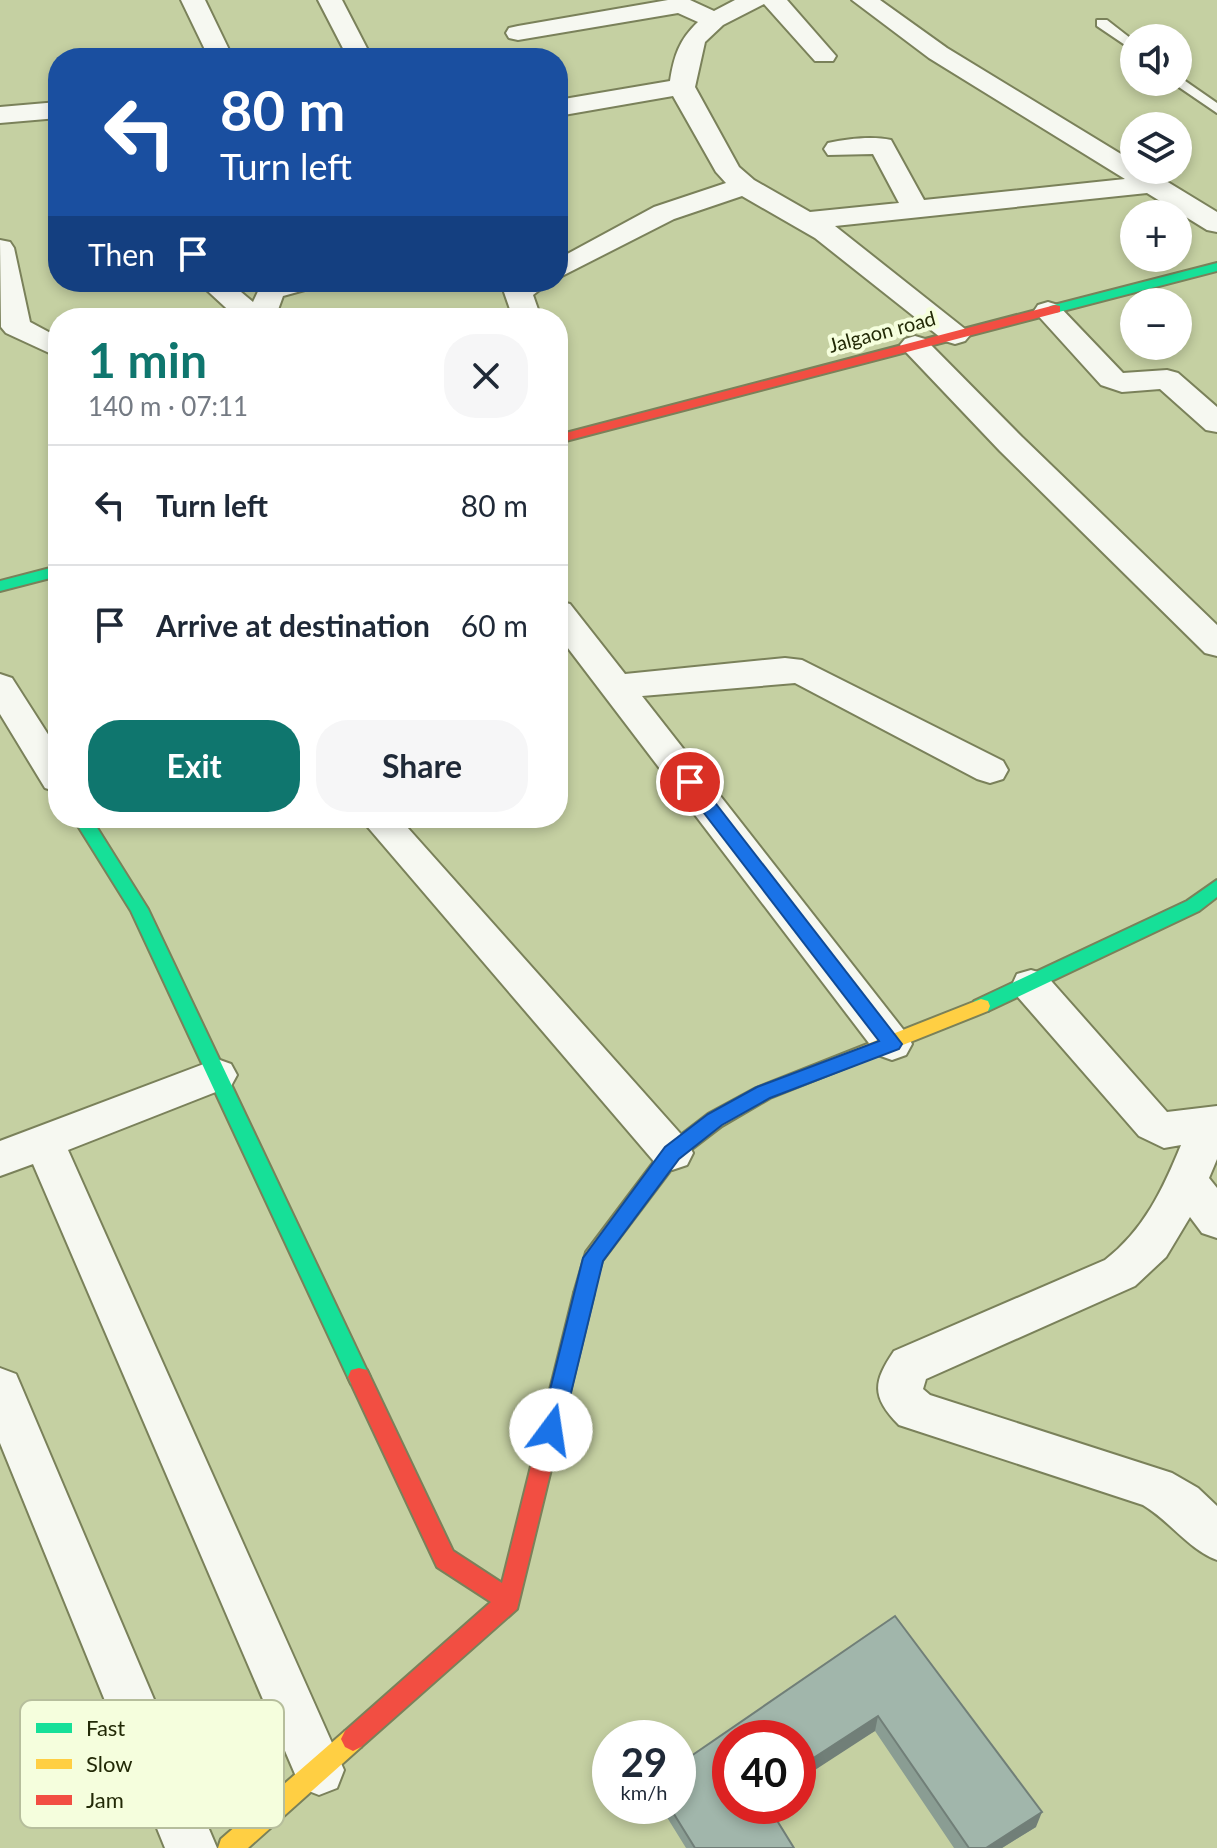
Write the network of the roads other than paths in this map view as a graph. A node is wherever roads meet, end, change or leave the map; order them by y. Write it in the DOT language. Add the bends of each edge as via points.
graph roads {
  1 [pos="193,0"];
  2 [pos="330,0"];
  3 [pos="754,0"];
  4 [pos="773,0"];
  5 [pos="864,0"];
  6 [pos="666,3"];
  7 [pos="714,20"];
  8 [pos="1102,23"];
  9 [pos="518,33"];
  10 [pos="1120,36"];
  11 [pos="216,48"];
  12 [pos="355,48"];
  13 [pos="824,56"];
  14 [pos="682,87"];
  15 [pos="1192,90"];
  16 [pos="568,106"];
  17 [pos="1217,109"];
  18 [pos="48,111"];
  19 [pos="0,115"];
  20 [pos="837,149"];
  21 [pos="1120,164"];
  22 [pos="1152,184"];
  23 [pos="744,186"];
  24 [pos="916,210"];
  25 [pos="807,221"];
  26 [pos="1217,224"];
  27 [pos="0,248"];
  28 [pos="568,265"];
  29 [pos="1215,270"];
  30 [pos="224,292"];
  31 [pos="243,308"];
  32 [pos="1048,311"];
  33 [pos="955,335"];
  34 [pos="48,343"];
  35 [pos="915,345"];
  36 [pos="1217,423"];
  37 [pos="568,436"];
  38 [pos="48,574"];
  39 [pos="0,586"];
  40 [pos="568,625"];
  41 [pos="1217,645"];
  42 [pos="0,686"];
  43 [pos="617,687"];
  44 [pos="48,763"];
  45 [pos="990,770"];
  46 [pos="88,828"];
  47 [pos="387,828"];
  48 [pos="1217,887"];
  49 [pos="1031,985"];
  50 [pos="892,1044"];
  51 [pos="217,1075"];
  52 [pos="1214,1123"];
  53 [pos="44,1142"];
  54 [pos="672,1153"];
  55 [pos="0,1159"];
  56 [pos="1186,1180"];
  57 [pos="1217,1220"];
  58 [pos="0,1388"];
  59 [pos="1217,1538"];
  60 [pos="509,1601"];
  61 [pos="130,1700"];
  62 [pos="319,1770"];
  63 [pos="284,1801"];
  64 [pos="183,1828"];
  65 [pos="253,1828"];
  66 [pos="191,1848"];
  67 [pos="230,1848"];
  1 -- 11 [label="street"];
  2 -- 12 [label="street"];
  3 -- 7 [label="street"];
  4 -- 13 [label="street"];
  5 -- 21 [label="street" via="938,53"];
  6 -- 7 [label="street" via="687,5"];
  6 -- 9 [label="street"];
  7 -- 14 [label="street" via="694,39"];
  8 -- 10 [label="lane"];
  14 -- 16 [label="street"];
  14 -- 23 [label="street" via="729,172"];
  15 -- 17 [label="lane"];
  18 -- 19 [label="street"];
  20 -- 24 [label="street" via="882,146"];
  22 -- 24 [label="street"];
  22 -- 26 [label="street"];
  23 -- 25 [label="street"];
  23 -- 28 [label="street" via="664,213"];
  24 -- 25 [label="street"];
  25 -- 33 [label="street"];
  27 -- 34 [label="street" via="16,327"];
  29 -- 32 [label="main road, Jalgaon road"];
  30 -- 31 [label="street"];
  32 -- 33 [label="main road, Jalgaon road"];
  32 -- 36 [label="street" via="1112,379 1167,379"];
  33 -- 35 [label="main road, Jalgaon road"];
  35 -- 37 [label="main road, Jalgaon road"];
  35 -- 41 [label="street"];
  38 -- 39 [label="main road"];
  40 -- 43 [label="street"];
  42 -- 44 [label="street"];
  43 -- 45 [label="street" via="802,672"];
  43 -- 50 [label="street"];
  46 -- 51 [label="main road" via="139,909"];
  47 -- 54 [label="street"];
  48 -- 49 [label="main road" via="1193,906"];
  49 -- 50 [label="main road"];
  49 -- 52 [label="street" via="1153,1124 1174,1131"];
  50 -- 54 [label="main road" via="763,1093"];
  51 -- 53 [label="street"];
  51 -- 60 [label="main road" via="445,1559"];
  52 -- 56 [label="street"];
  53 -- 55 [label="street"];
  53 -- 62 [label="street"];
  54 -- 60 [label="main road" via="593,1258"];
  56 -- 57 [label="street"];
  56 -- 59 [label="street" via="1138,1262 910,1365 900,1388 901,1397 915,1411 1156,1488 1181,1503"];
  58 -- 61 [label="street"];
  60 -- 62 [label="main road"];
  62 -- 63 [label="main road"];
  64 -- 66 [label="street"];
  65 -- 67 [label="main road"];
}
